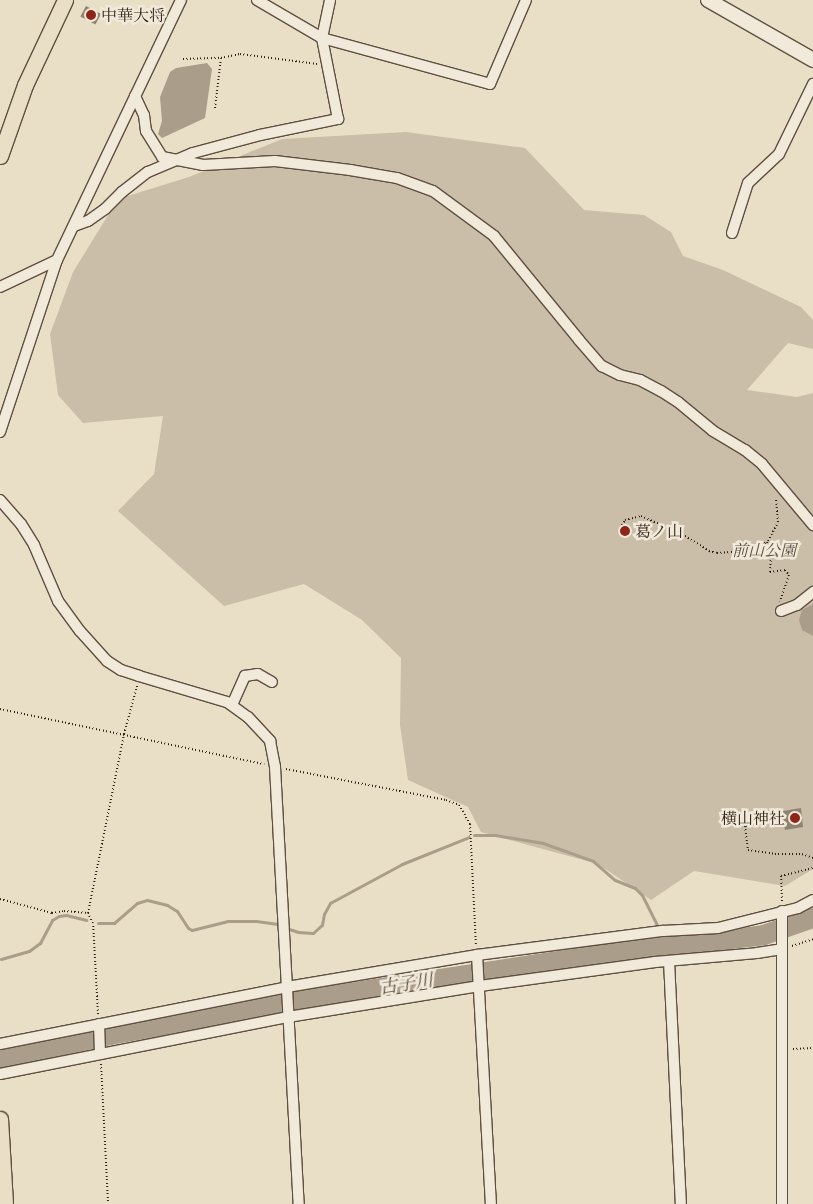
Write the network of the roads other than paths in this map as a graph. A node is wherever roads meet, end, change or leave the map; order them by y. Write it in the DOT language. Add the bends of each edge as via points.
graph roads {
  1 [pos="65,0"];
  2 [pos="181,0"];
  3 [pos="257,0"];
  4 [pos="330,0"];
  5 [pos="526,0"];
  6 [pos="708,0"];
  7 [pos="322,38"];
  8 [pos="813,60"];
  9 [pos="813,84"];
  10 [pos="135,96"];
  11 [pos="0,156"];
  12 [pos="176,161"];
  13 [pos="74,226"];
  14 [pos="732,233"];
  15 [pos="57,260"];
  16 [pos="0,287"];
  17 [pos="0,432"];
  18 [pos="0,500"];
  19 [pos="813,525"];
  20 [pos="813,592"];
  21 [pos="781,611"];
  22 [pos="272,682"];
  23 [pos="232,705"];
  24 [pos="813,900"];
  25 [pos="782,911"];
  26 [pos="782,947"];
  27 [pos="477,955"];
  28 [pos="669,961"];
  29 [pos="480,986"];
  30 [pos="287,990"];
  31 [pos="288,1017"];
  32 [pos="99,1024"];
  33 [pos="0,1044"];
  34 [pos="100,1054"];
  35 [pos="0,1074"];
  36 [pos="0,1119"];
  37 [pos="6,1204"];
  38 [pos="299,1204"];
  39 [pos="491,1204"];
  40 [pos="681,1204"];
  41 [pos="782,1204"];
  1 -- 11 [label="main road" via="25,85"];
  2 -- 10 [label="street"];
  3 -- 7 [label="street"];
  4 -- 7 [label="street"];
  5 -- 7 [label="street" via="490,84"];
  6 -- 8 [label="street"];
  7 -- 12 [label="street" via="338,119 260,135 193,153"];
  9 -- 14 [label="street" via="779,154 748,183"];
  10 -- 12 [label="street" via="144,115 146,131 162,158"];
  10 -- 13 [label="street"];
  12 -- 13 [label="street" via="148,172 105,209"];
  12 -- 19 [label="street" via="202,165 275,161 397,178 433,191 494,236 602,366 661,391 713,431 745,450 762,464"];
  13 -- 15 [label="street"];
  15 -- 16 [label="street"];
  15 -- 17 [label="street"];
  18 -- 23 [label="street" via="34,545 58,600 80,631 107,660 121,670"];
  20 -- 21 [label="street"];
  22 -- 23 [label="street" via="258,674 245,676"];
  23 -- 30 [label="street" via="270,741 275,767"];
  24 -- 25 [label="street" via="798,908"];
  25 -- 26 [label="street"];
  25 -- 27 [label="street" via="718,928 660,931"];
  26 -- 28 [label="street" via="757,953"];
  26 -- 41 [label="street"];
  27 -- 29 [label="street"];
  27 -- 30 [label="street"];
  28 -- 29 [label="street"];
  28 -- 40 [label="street"];
  29 -- 31 [label="street"];
  29 -- 39 [label="street"];
  30 -- 31 [label="street"];
  30 -- 32 [label="street"];
  31 -- 34 [label="street"];
  31 -- 38 [label="street"];
  32 -- 33 [label="street"];
  32 -- 34 [label="street"];
  34 -- 35 [label="street"];
  36 -- 37 [label="main road"];
}
